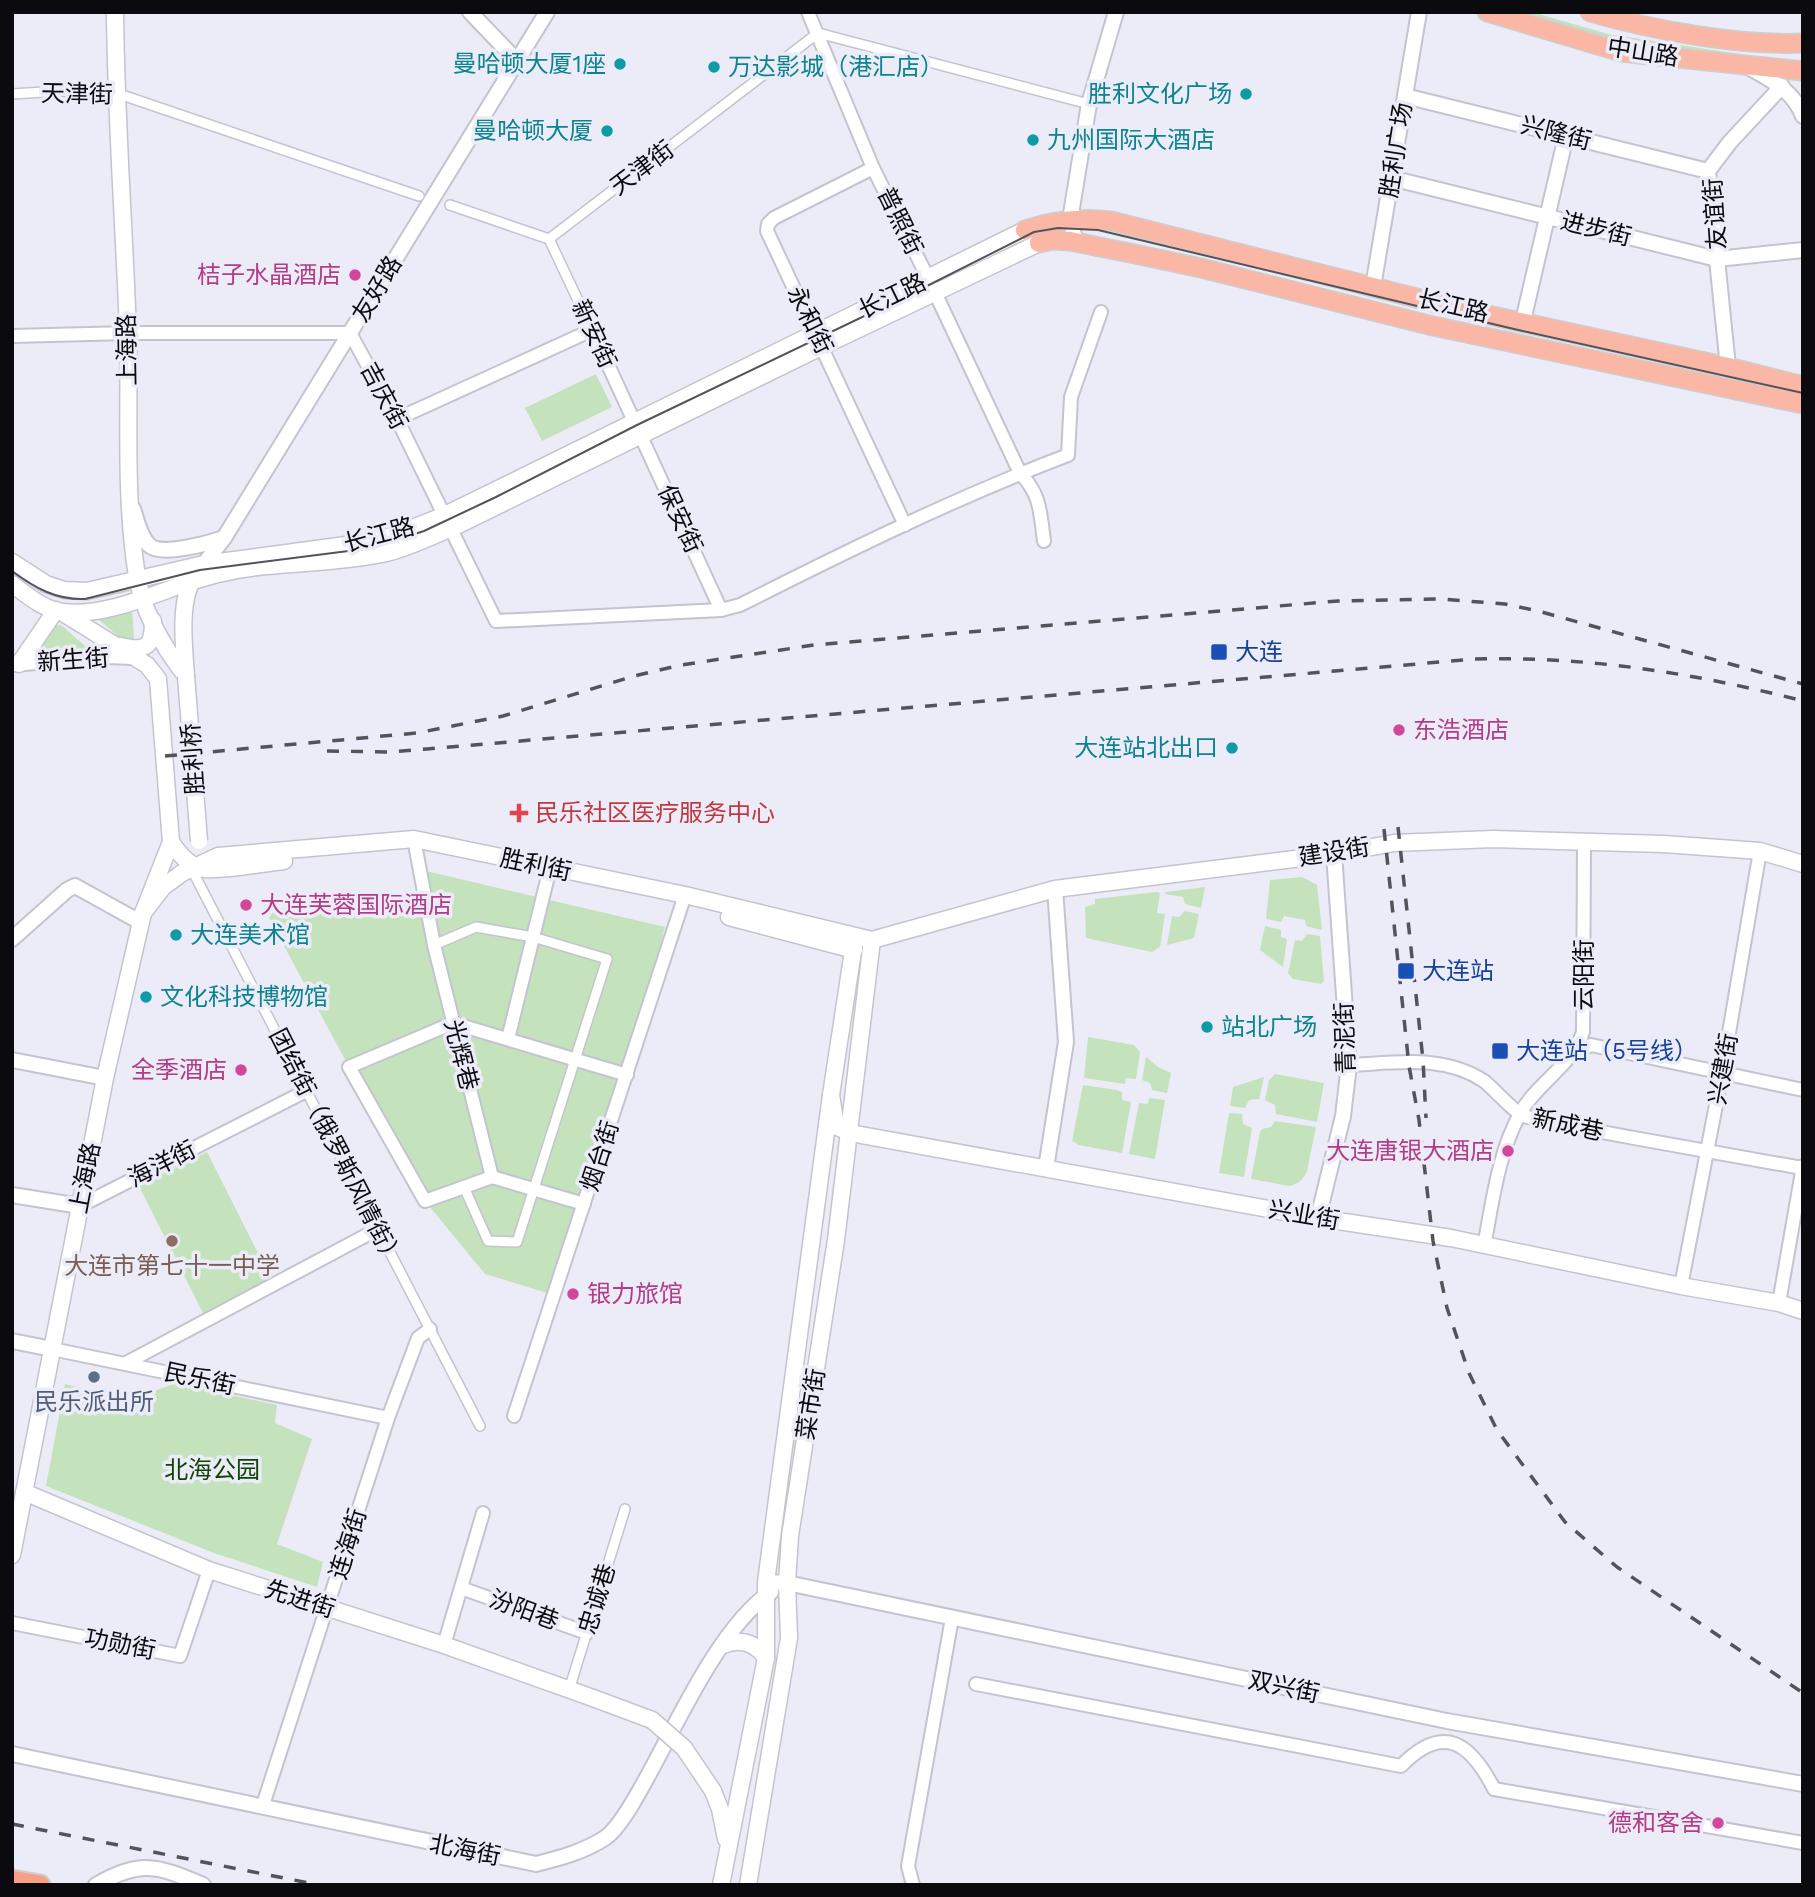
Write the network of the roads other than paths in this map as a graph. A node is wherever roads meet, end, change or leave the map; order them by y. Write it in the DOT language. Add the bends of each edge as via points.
graph roads {
  1 [pos="115,12"];
  2 [pos="470,12"];
  3 [pos="547,12"];
  4 [pos="808,12"];
  5 [pos="1116,12"];
  6 [pos="1419,12"];
  7 [pos="1487,12"];
  8 [pos="1591,12"];
  9 [pos="818,33"];
  10 [pos="1803,43"];
  11 [pos="517,61"];
  12 [pos="1743,65"];
  13 [pos="1803,71"];
  14 [pos="1782,86"];
  15 [pos="116,93"];
  16 [pos="12,94"];
  17 [pos="1405,96"];
  18 [pos="1089,104"];
  19 [pos="1803,116"];
  20 [pos="1566,136"];
  21 [pos="873,168"];
  22 [pos="1708,171"];
  23 [pos="1391,178"];
  24 [pos="419,196"];
  25 [pos="450,205"];
  26 [pos="1547,217"];
  27 [pos="1070,220"];
  28 [pos="1032,237"];
  29 [pos="549,239"];
  30 [pos="1076,242"];
  31 [pos="1803,250"];
  32 [pos="1717,259"];
  33 [pos="932,286"];
  34 [pos="1373,287"];
  35 [pos="1101,312"];
  36 [pos="1523,321"];
  37 [pos="592,330"];
  38 [pos="128,333"];
  39 [pos="350,333"];
  40 [pos="12,336"];
  41 [pos="820,339"];
  42 [pos="1728,367"];
  43 [pos="1803,386"];
  44 [pos="1803,404"];
  45 [pos="397,419"];
  46 [pos="638,428"];
  47 [pos="1020,474"];
  48 [pos="130,501"];
  49 [pos="448,521"];
  50 [pos="905,524"];
  51 [pos="224,538"];
  52 [pos="1044,541"];
  53 [pos="12,562"];
  54 [pos="204,564"];
  55 [pos="137,579"];
  56 [pos="190,582"];
  57 [pos="12,584"];
  58 [pos="144,597"];
  59 [pos="721,610"];
  60 [pos="59,611"];
  61 [pos="153,621"];
  62 [pos="105,640"];
  63 [pos="134,657"];
  64 [pos="16,664"];
  65 [pos="186,676"];
  66 [pos="171,842"];
  67 [pos="1584,843"];
  68 [pos="415,844"];
  69 [pos="1760,851"];
  70 [pos="1334,854"];
  71 [pos="218,856"];
  72 [pos="1803,864"];
  73 [pos="194,868"];
  74 [pos="549,872"];
  75 [pos="1055,889"];
  76 [pos="684,900"];
  77 [pos="141,918"];
  78 [pos="533,937"];
  79 [pos="12,939"];
  80 [pos="860,943"];
  81 [pos="434,945"];
  82 [pos="453,1023"];
  83 [pos="508,1039"];
  84 [pos="1574,1053"];
  85 [pos="575,1059"];
  86 [pos="12,1060"];
  87 [pos="1349,1065"];
  88 [pos="1722,1074"];
  89 [pos="627,1075"];
  90 [pos="104,1078"];
  91 [pos="1803,1090"];
  92 [pos="306,1091"];
  93 [pos="831,1095"];
  94 [pos="1520,1115"];
  95 [pos="850,1133"];
  96 [pos="1707,1151"];
  97 [pos="1802,1167"];
  98 [pos="1046,1168"];
  99 [pos="492,1177"];
  100 [pos="464,1187"];
  101 [pos="533,1189"];
  102 [pos="12,1195"];
  103 [pos="584,1204"];
  104 [pos="80,1206"];
  105 [pos="1318,1218"];
  106 [pos="378,1229"];
  107 [pos="1484,1246"];
  108 [pos="1681,1286"];
  109 [pos="1779,1303"];
  110 [pos="1803,1311"];
  111 [pos="429,1329"];
  112 [pos="12,1341"];
  113 [pos="52,1349"];
  114 [pos="126,1363"];
  115 [pos="388,1418"];
  116 [pos="513,1421"];
  117 [pos="480,1426"];
  118 [pos="18,1490"];
  119 [pos="625,1509"];
  120 [pos="483,1513"];
  121 [pos="12,1555"];
  122 [pos="209,1570"];
  123 [pos="787,1584"];
  124 [pos="461,1588"];
  125 [pos="766,1589"];
  126 [pos="328,1608"];
  127 [pos="952,1618"];
  128 [pos="12,1623"];
  129 [pos="587,1633"];
  130 [pos="444,1645"];
  131 [pos="723,1645"];
  132 [pos="766,1658"];
  133 [pos="976,1684"];
  134 [pos="569,1690"];
  135 [pos="1447,1721"];
  136 [pos="1444,1741"];
  137 [pos="12,1754"];
  138 [pos="1803,1784"];
  139 [pos="264,1805"];
  140 [pos="1803,1843"];
  141 [pos="726,1859"];
  142 [pos="12,1880"];
  143 [pos="40,1885"];
  144 [pos="96,1885"];
  145 [pos="203,1885"];
  146 [pos="721,1885"];
  147 [pos="748,1885"];
  148 [pos="913,1885"];
  1 -- 15 [label="main road, 上海路"];
  2 -- 11 [label="street"];
  3 -- 11 [label="street, 友好路"];
  4 -- 9 [label="street, 普照街"];
  5 -- 18 [label="street"];
  6 -- 17 [label="street, 胜利广场"];
  7 -- 12 [label="main road, 中山路" via="1621,52"];
  8 -- 10 [label="main road, 中山路" via="1745,41"];
  9 -- 18 [label="street"];
  9 -- 21 [label="street, 普照街"];
  9 -- 29 [label="street, 天津街"];
  11 -- 39 [label="street, 友好路"];
  12 -- 13 [label="main road, 中山路"];
  12 -- 14 [label="street"];
  14 -- 19 [label="street"];
  14 -- 22 [label="street, 友谊街"];
  15 -- 16 [label="street, 天津街"];
  15 -- 24 [label="street, 天津街"];
  15 -- 38 [label="main road, 上海路"];
  17 -- 20 [label="street, 兴隆街"];
  17 -- 23 [label="street, 胜利广场"];
  18 -- 27 [label="street"];
  20 -- 22 [label="street, 兴隆街"];
  20 -- 26 [label="street"];
  21 -- 33 [label="street, 普照街"];
  21 -- 41 [label="street, 永和街" via="768,224 770,237"];
  22 -- 32 [label="street, 友谊街"];
  23 -- 26 [label="street, 进步街"];
  23 -- 34 [label="street, 胜利广场"];
  25 -- 29 [label="street"];
  26 -- 32 [label="street, 进步街"];
  26 -- 36 [label="street"];
  27 -- 28 [label="main road, 长江路" via="1042,225"];
  27 -- 30 [label="street"];
  27 -- 34 [label="main road, 长江路" via="1091,218 1122,224"];
  28 -- 30 [label="main road, 长江路"];
  28 -- 33 [label="main road, 长江路"];
  29 -- 37 [label="street, 新安街"];
  30 -- 44 [label="main road, 长江路" via="1467,334"];
  31 -- 32 [label="street, 进步街"];
  32 -- 42 [label="street, 友谊街"];
  33 -- 41 [label="main road, 长江路"];
  33 -- 47 [label="street, 普照街"];
  34 -- 36 [label="main road, 长江路"];
  35 -- 47 [label="street" via="1071,397 1068,455"];
  36 -- 42 [label="main road, 长江路"];
  37 -- 45 [label="street"];
  37 -- 46 [label="street, 新安街"];
  38 -- 39 [label="street, 吉庆街"];
  38 -- 40 [label="street, 吉庆街"];
  38 -- 48 [label="main road, 上海路"];
  39 -- 45 [label="street, 吉庆街"];
  39 -- 51 [label="street, 友好路"];
  41 -- 46 [label="main road, 长江路"];
  41 -- 50 [label="street, 永和街"];
  42 -- 43 [label="main road, 长江路"];
  45 -- 49 [label="street, 吉庆街"];
  46 -- 49 [label="main road, 长江路"];
  46 -- 59 [label="street, 保安街"];
  47 -- 50 [label="street"];
  47 -- 52 [label="street, 普照街" via="1039,502"];
  48 -- 51 [label="street" via="148,544 159,551"];
  48 -- 55 [label="main road, 上海路"];
  49 -- 54 [label="main road, 长江路" via="368,542"];
  49 -- 56 [label="main road, 长江路" via="383,554 226,572"];
  49 -- 59 [label="street, 吉庆街" via="496,621"];
  50 -- 59 [label="street" via="740,605"];
  51 -- 54 [label="street, 友好路"];
  53 -- 55 [label="main road, 长江路" via="64,590 98,590"];
  54 -- 55 [label="main road, 长江路"];
  54 -- 56 [label="main road"];
  55 -- 58 [label="main road, 上海路"];
  56 -- 58 [label="main road, 长江路"];
  56 -- 65 [label="main road, 胜利桥" via="183,630"];
  57 -- 60 [label="main road"];
  58 -- 60 [label="main road, 长江路" via="89,611"];
  58 -- 61 [label="main road, 上海路"];
  60 -- 62 [label="main road"];
  60 -- 64 [label="main road"];
  61 -- 62 [label="main road" via="152,640 140,649"];
  61 -- 65 [label="main road, 上海路"];
  62 -- 63 [label="main road"];
  63 -- 64 [label="street, 新生街"];
  63 -- 66 [label="main road, 胜利桥" via="159,679"];
  65 -- 71 [label="main road, 胜利桥, bridge" via="199,841 209,856"];
  66 -- 73 [label="main road"];
  66 -- 77 [label="main road, 上海路"];
  67 -- 69 [label="main road, 建设街"];
  67 -- 70 [label="main road, 建设街" via="1446,839"];
  67 -- 84 [label="street, 云阳街" via="1583,1032"];
  68 -- 71 [label="main road, 胜利街"];
  68 -- 73 [label="main road, 胜利街"];
  68 -- 74 [label="main road, 胜利街"];
  68 -- 81 [label="street, 光辉巷"];
  69 -- 72 [label="main road, 建设街"];
  69 -- 88 [label="street, 兴建街"];
  70 -- 75 [label="main road, 建设街"];
  70 -- 87 [label="street, 青泥街"];
  71 -- 73 [label="main road, 胜利街"];
  73 -- 77 [label="main road" via="163,887"];
  73 -- 92 [label="street, 团结街（俄罗斯风情街）"];
  74 -- 76 [label="main road, 胜利街"];
  74 -- 78 [label="street"];
  75 -- 80 [label="main road, 建设街"];
  75 -- 98 [label="street" via="1066,1042"];
  76 -- 80 [label="main road, 胜利街"];
  76 -- 89 [label="street, 烟台街"];
  77 -- 79 [label="street" via="75,886"];
  77 -- 90 [label="main road, 上海路"];
  78 -- 81 [label="street" via="476,927"];
  78 -- 83 [label="street"];
  78 -- 85 [label="street" via="607,959"];
  80 -- 93 [label="main road"];
  80 -- 95 [label="main road, 菜市街"];
  81 -- 82 [label="street, 光辉巷"];
  82 -- 83 [label="street"];
  82 -- 99 [label="street, 光辉巷"];
  82 -- 100 [label="street" via="349,1067 425,1201"];
  83 -- 85 [label="street"];
  84 -- 88 [label="street" via="1591,1045"];
  84 -- 94 [label="street, 云阳街"];
  85 -- 89 [label="street"];
  85 -- 101 [label="street"];
  86 -- 90 [label="street"];
  87 -- 94 [label="street, 新成巷" via="1425,1062 1461,1069 1503,1096"];
  87 -- 105 [label="street, 青泥街" via="1343,1116"];
  88 -- 91 [label="street"];
  88 -- 96 [label="street, 兴建街"];
  89 -- 103 [label="street, 烟台街"];
  90 -- 104 [label="main road, 上海路"];
  92 -- 104 [label="street, 海洋街"];
  92 -- 106 [label="street, 团结街（俄罗斯风情街）"];
  93 -- 95 [label="main road" via="836,1126"];
  93 -- 125 [label="main road"];
  94 -- 96 [label="street, 新成巷"];
  94 -- 107 [label="street, 云阳街" via="1508,1137"];
  95 -- 98 [label="main road, 兴业街"];
  95 -- 123 [label="main road, 菜市街" via="790,1536"];
  96 -- 97 [label="street, 新成巷"];
  96 -- 108 [label="street, 兴建街"];
  97 -- 109 [label="street"];
  98 -- 105 [label="main road, 兴业街"];
  99 -- 100 [label="street"];
  99 -- 101 [label="street"];
  100 -- 101 [label="street" via="488,1241 517,1242"];
  101 -- 103 [label="street"];
  102 -- 104 [label="street"];
  103 -- 116 [label="street, 烟台街"];
  104 -- 113 [label="main road, 上海路"];
  105 -- 107 [label="main road, 兴业街"];
  106 -- 111 [label="street, 团结街（俄罗斯风情街）"];
  106 -- 114 [label="street"];
  107 -- 108 [label="main road, 兴业街"];
  108 -- 109 [label="main road, 兴业街"];
  109 -- 110 [label="main road, 兴业街"];
  111 -- 115 [label="street, 连海街" via="418,1338"];
  111 -- 117 [label="street, 团结街（俄罗斯风情街）"];
  112 -- 113 [label="street, 民乐街"];
  113 -- 114 [label="street, 民乐街"];
  113 -- 118 [label="main road, 上海路"];
  114 -- 115 [label="street, 民乐街"];
  115 -- 126 [label="street, 连海街"];
  118 -- 121 [label="main road, 上海路"];
  118 -- 122 [label="main road, 先进街"];
  119 -- 129 [label="street, 忠诚巷"];
  120 -- 124 [label="street"];
  122 -- 126 [label="main road, 先进街"];
  122 -- 128 [label="street, 功勋街" via="180,1656"];
  123 -- 125 [label="street, 北海街"];
  123 -- 127 [label="street, 双兴街"];
  123 -- 147 [label="main road, 菜市街" via="789,1639"];
  124 -- 129 [label="street, 汾阳巷"];
  124 -- 130 [label="street"];
  125 -- 131 [label="street, 北海街"];
  125 -- 132 [label="main road"];
  126 -- 130 [label="main road, 先进街"];
  126 -- 139 [label="street, 连海街"];
  127 -- 135 [label="street, 双兴街"];
  127 -- 148 [label="street" via="908,1866"];
  129 -- 134 [label="street, 忠诚巷"];
  130 -- 134 [label="main road, 先进街"];
  131 -- 132 [label="main road" via="742,1642 760,1649"];
  131 -- 139 [label="street, 北海街" via="634,1801 608,1836 579,1853 536,1864"];
  132 -- 141 [label="main road"];
  133 -- 136 [label="street" via="1401,1766 1431,1742"];
  134 -- 141 [label="main road, 先进街, bridge" via="652,1720 684,1748 713,1791 725,1830"];
  135 -- 136 [label="street"];
  135 -- 138 [label="street, 双兴街"];
  136 -- 140 [label="street" via="1477,1759 1494,1789"];
  137 -- 139 [label="street, 北海街"];
  141 -- 146 [label="main road"];
  142 -- 143 [label="highway"];
  144 -- 145 [label="street" via="118,1872 141,1867 161,1869"];
}
